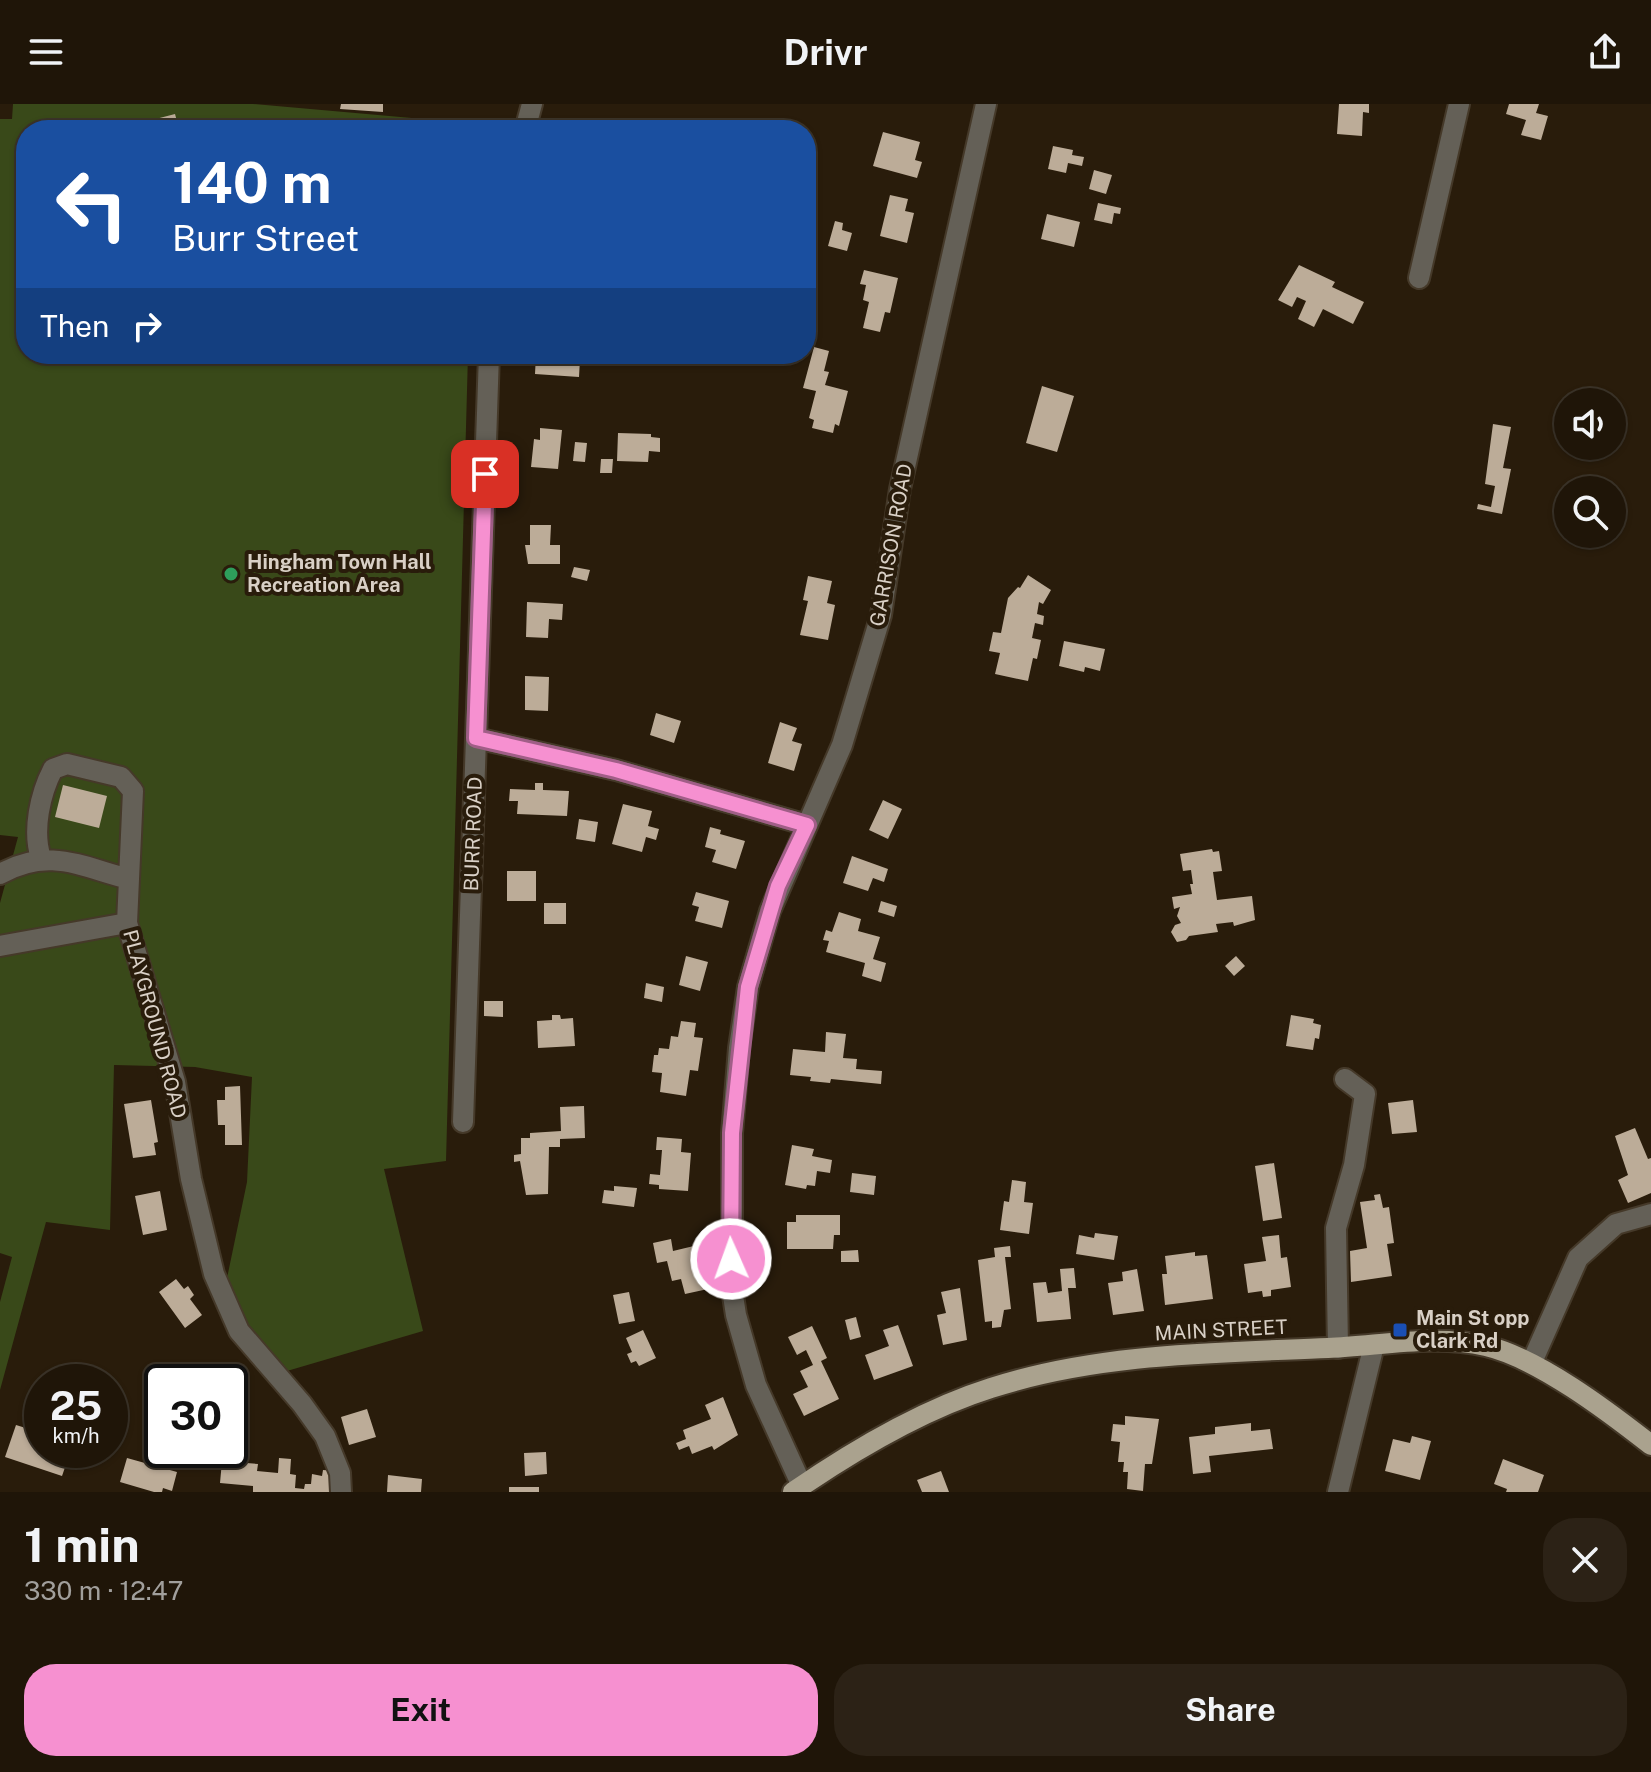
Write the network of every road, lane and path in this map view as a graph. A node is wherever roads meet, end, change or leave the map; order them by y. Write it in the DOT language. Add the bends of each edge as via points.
graph roads {
  1 [pos="986,104"];
  2 [pos="1459,104"];
  3 [pos="1419,278"];
  4 [pos="489,364"];
  5 [pos="476,738"];
  6 [pos="807,825"];
  7 [pos="41,858"];
  8 [pos="0,874"];
  9 [pos="129,879"];
  10 [pos="127,923"];
  11 [pos="0,946"];
  12 [pos="1345,1079"];
  13 [pos="463,1122"];
  14 [pos="1651,1214"];
  15 [pos="1374,1345"];
  16 [pos="1338,1348"];
  17 [pos="1532,1362"];
  18 [pos="1651,1445"];
  19 [pos="798,1489"];
  20 [pos="341,1492"];
  21 [pos="1338,1492"];
  1 -- 6 [label="street, GARRISON ROAD" via="900,489 881,615 842,745"];
  2 -- 3 [label="street"];
  4 -- 5 [label="street, BURR ROAD"];
  5 -- 6 [label="street" via="616,770"];
  5 -- 13 [label="street, BURR ROAD"];
  6 -- 19 [label="street, GARRISON ROAD" via="778,886 748,987 732,1133 730,1229 736,1315 756,1385"];
  7 -- 8 [label="street"];
  7 -- 9 [label="street"];
  7 -- 9 [label="street, PLAYGROUND ROAD" via="36,832 53,769 67,764 108,773 121,777 133,791"];
  9 -- 10 [label="street, PLAYGROUND ROAD"];
  10 -- 11 [label="street"];
  10 -- 20 [label="street, PLAYGROUND ROAD" via="175,1082 201,1229 225,1304 239,1331 325,1436 340,1473"];
  12 -- 16 [label="street" via="1365,1094 1354,1165 1336,1228"];
  14 -- 17 [label="street" via="1616,1224 1578,1258"];
  15 -- 16 [label="main road, MAIN STREET"];
  15 -- 17 [label="main road, MAIN STREET" via="1419,1341 1484,1346"];
  15 -- 21 [label="street"];
  16 -- 19 [label="main road, MAIN STREET" via="1135,1359 993,1387 912,1421"];
  17 -- 18 [label="main road, MAIN STREET"];
}
